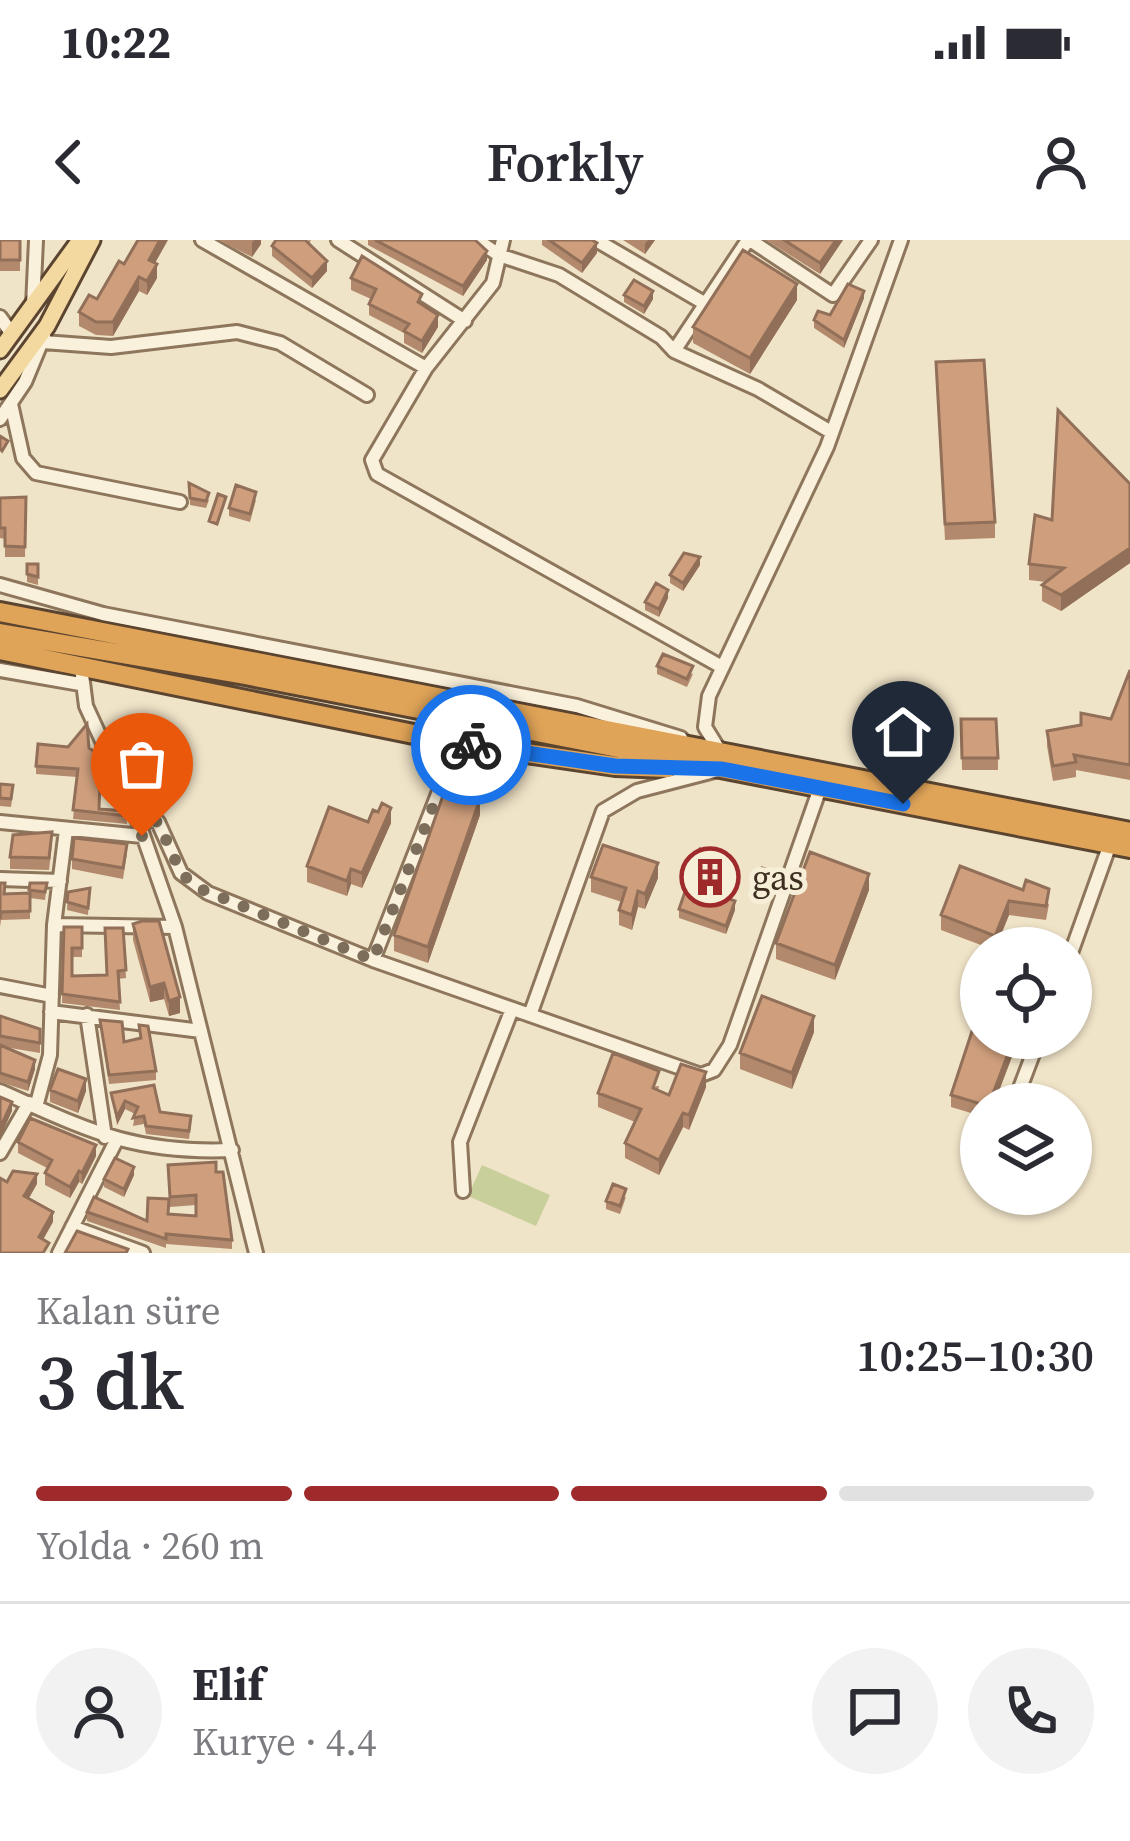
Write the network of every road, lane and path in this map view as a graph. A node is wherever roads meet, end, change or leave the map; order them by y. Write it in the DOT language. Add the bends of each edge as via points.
graph roads {
  1 [pos="36,240"];
  2 [pos="80,240"];
  3 [pos="92,240"];
  4 [pos="202,240"];
  5 [pos="338,240"];
  6 [pos="477,240"];
  7 [pos="596,240"];
  8 [pos="749,240"];
  9 [pos="871,240"];
  10 [pos="901,240"];
  11 [pos="501,247"];
  12 [pos="704,303"];
  13 [pos="33,307"];
  14 [pos="0,317"];
  15 [pos="465,321"];
  16 [pos="45,334"];
  17 [pos="4,342"];
  18 [pos="674,351"];
  19 [pos="426,368"];
  20 [pos="367,394"];
  21 [pos="5,397"];
  22 [pos="0,419"];
  23 [pos="831,432"];
  24 [pos="180,502"];
  25 [pos="0,585"];
  26 [pos="0,612"];
  27 [pos="0,633"];
  28 [pos="0,650"];
  29 [pos="722,667"];
  30 [pos="0,670"];
  31 [pos="81,675"];
  32 [pos="488,716"];
  33 [pos="458,743"];
  34 [pos="722,761"];
  35 [pos="820,788"];
  36 [pos="136,815"];
  37 [pos="0,822"];
  38 [pos="66,830"];
  39 [pos="1130,832"];
  40 [pos="142,836"];
  41 [pos="1110,844"];
  42 [pos="1130,848"];
  43 [pos="0,879"];
  44 [pos="60,881"];
  45 [pos="54,925"];
  46 [pos="175,927"];
  47 [pos="1080,927"];
  48 [pos="373,960"];
  49 [pos="0,986"];
  50 [pos="52,996"];
  51 [pos="512,1009"];
  52 [pos="51,1012"];
  53 [pos="87,1015"];
  54 [pos="530,1016"];
  55 [pos="201,1030"];
  56 [pos="0,1090"];
  57 [pos="32,1105"];
  58 [pos="111,1139"];
  59 [pos="232,1150"];
  60 [pos="0,1153"];
  61 [pos="463,1191"];
  62 [pos="72,1227"];
  63 [pos="58,1253"];
  64 [pos="143,1253"];
  65 [pos="256,1253"];
  1 -- 13 [label="street"];
  2 -- 13 [label="main road"];
  3 -- 16 [label="main road"];
  4 -- 19 [label="street"];
  5 -- 15 [label="street"];
  6 -- 11 [label="street"];
  7 -- 12 [label="street"];
  8 -- 9 [label="street" via="833,295"];
  8 -- 12 [label="street"];
  10 -- 23 [label="street"];
  11 -- 15 [label="street" via="494,283"];
  11 -- 18 [label="street"];
  12 -- 18 [label="street"];
  13 -- 17 [label="main road"];
  14 -- 17 [label="street"];
  15 -- 19 [label="street"];
  16 -- 20 [label="street" via="111,347 237,332 280,343"];
  16 -- 21 [label="main road"];
  18 -- 23 [label="street"];
  19 -- 29 [label="street" via="372,460 377,473"];
  21 -- 22 [label="street"];
  21 -- 24 [label="street" via="23,458 36,473"];
  23 -- 29 [label="street"];
  25 -- 34 [label="street" via="103,614 632,719"];
  26 -- 32 [label="highway"];
  27 -- 32 [label="highway"];
  28 -- 31 [label="highway"];
  29 -- 34 [label="street" via="705,727"];
  30 -- 31 [label="street"];
  31 -- 33 [label="highway"];
  31 -- 36 [label="street"];
  32 -- 34 [label="highway"];
  33 -- 34 [label="highway" via="615,766"];
  33 -- 48 [label="street"];
  34 -- 35 [label="highway"];
  34 -- 39 [label="highway"];
  34 -- 54 [label="street" via="603,811"];
  35 -- 41 [label="highway"];
  35 -- 54 [label="street" via="730,1046 714,1070 701,1076"];
  36 -- 40 [label="street"];
  36 -- 48 [label="street" via="158,822 196,887"];
  37 -- 38 [label="street"];
  38 -- 40 [label="street"];
  38 -- 44 [label="street"];
  40 -- 46 [label="street"];
  41 -- 42 [label="highway"];
  41 -- 47 [label="street"];
  43 -- 44 [label="street"];
  44 -- 45 [label="street"];
  45 -- 46 [label="street"];
  45 -- 50 [label="street"];
  46 -- 55 [label="street"];
  48 -- 51 [label="street"];
  49 -- 50 [label="street"];
  50 -- 52 [label="street"];
  51 -- 54 [label="street"];
  51 -- 61 [label="street" via="460,1142"];
  52 -- 53 [label="street"];
  52 -- 57 [label="street" via="48,1072"];
  53 -- 55 [label="street"];
  53 -- 58 [label="street"];
  55 -- 59 [label="street"];
  56 -- 57 [label="street"];
  57 -- 58 [label="street"];
  57 -- 60 [label="street"];
  58 -- 59 [label="street" via="166,1151"];
  58 -- 62 [label="street"];
  59 -- 65 [label="street"];
  62 -- 63 [label="street"];
  62 -- 64 [label="street"];
}
